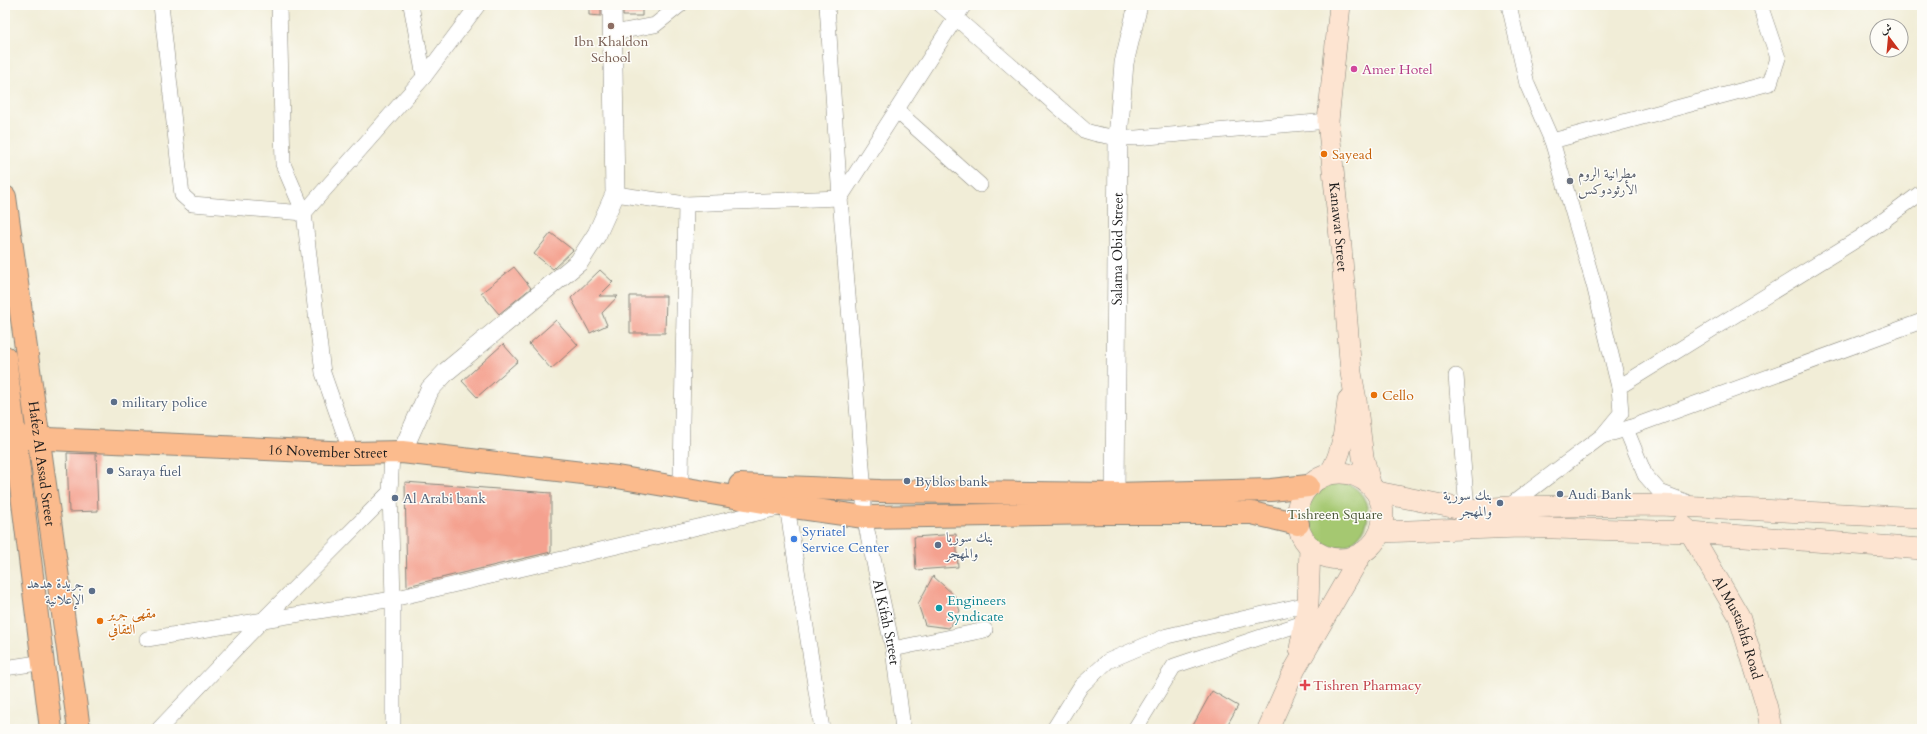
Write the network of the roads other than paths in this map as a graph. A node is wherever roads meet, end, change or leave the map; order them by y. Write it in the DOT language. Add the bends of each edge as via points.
graph roads {
  1 [pos="161,5"];
  2 [pos="279,5"];
  3 [pos="411,5"];
  4 [pos="478,5"];
  5 [pos="612,5"];
  6 [pos="680,5"];
  7 [pos="827,5"];
  8 [pos="941,5"];
  9 [pos="964,5"];
  10 [pos="1138,5"];
  11 [pos="1340,5"];
  12 [pos="1509,5"];
  13 [pos="1760,5"];
  14 [pos="957,19"];
  15 [pos="612,33"];
  16 [pos="424,77"];
  17 [pos="897,111"];
  18 [pos="1328,122"];
  19 [pos="1118,138"];
  20 [pos="1552,142"];
  21 [pos="980,185"];
  22 [pos="1922,192"];
  23 [pos="615,194"];
  24 [pos="5,197"];
  25 [pos="840,198"];
  26 [pos="686,204"];
  27 [pos="304,213"];
  28 [pos="1922,321"];
  29 [pos="5,357"];
  30 [pos="1351,373"];
  31 [pos="1456,376"];
  32 [pos="1619,387"];
  33 [pos="1626,429"];
  34 [pos="1602,436"];
  35 [pos="10,437"];
  36 [pos="37,438"];
  37 [pos="351,453"];
  38 [pos="397,453"];
  39 [pos="1330,473"];
  40 [pos="617,477"];
  41 [pos="680,477"];
  42 [pos="1308,486"];
  43 [pos="1373,488"];
  44 [pos="864,491"];
  45 [pos="390,492"];
  46 [pos="1115,494"];
  47 [pos="1660,505"];
  48 [pos="787,506"];
  49 [pos="1508,507"];
  50 [pos="1698,507"];
  51 [pos="1467,510"];
  52 [pos="864,517"];
  53 [pos="1922,518"];
  54 [pos="1298,524"];
  55 [pos="1458,528"];
  56 [pos="1381,532"];
  57 [pos="1690,532"];
  58 [pos="1310,547"];
  59 [pos="1922,549"];
  60 [pos="1362,553"];
  61 [pos="393,599"];
  62 [pos="1307,613"];
  63 [pos="261,622"];
  64 [pos="984,630"];
  65 [pos="147,639"];
  66 [pos="893,649"];
  67 [pos="44,662"];
  68 [pos="5,668"];
  69 [pos="1295,669"];
  70 [pos="79,728"];
  71 [pos="51,729"];
  72 [pos="159,729"];
  73 [pos="393,729"];
  74 [pos="822,729"];
  75 [pos="903,729"];
  76 [pos="1054,729"];
  77 [pos="1135,729"];
  78 [pos="1268,729"];
  79 [pos="1771,729"];
  1 -- 27 [label="street" via="182,195 192,204"];
  2 -- 27 [label="street" via="283,164"];
  3 -- 16 [label="street"];
  4 -- 16 [label="street"];
  5 -- 15 [label="street"];
  6 -- 15 [label="street" via="655,25"];
  7 -- 25 [label="street, Al Kifah Street"];
  8 -- 14 [label="street"];
  9 -- 14 [label="street"];
  10 -- 19 [label="street, Salama Obid Street" via="1124,63"];
  11 -- 18 [label="main road, Kanawat Street"];
  12 -- 20 [label="street" via="1527,84"];
  13 -- 20 [label="street" via="1778,58 1770,83"];
  14 -- 17 [label="street"];
  14 -- 19 [label="street" via="1086,131"];
  15 -- 23 [label="street"];
  16 -- 27 [label="street"];
  17 -- 21 [label="street"];
  17 -- 25 [label="street"];
  18 -- 19 [label="street"];
  18 -- 30 [label="main road, Kanawat Street"];
  19 -- 46 [label="street, Salama Obid Street"];
  20 -- 32 [label="street" via="1594,285"];
  22 -- 32 [label="street" via="1861,237"];
  23 -- 26 [label="street"];
  23 -- 38 [label="street" via="597,234 579,262 447,371 430,389"];
  24 -- 36 [label="main road, Hafez Al Assad Street"];
  25 -- 26 [label="street"];
  25 -- 44 [label="street, Al Kifah Street"];
  26 -- 41 [label="street"];
  27 -- 37 [label="street" via="323,373"];
  28 -- 33 [label="street"];
  29 -- 35 [label="main road, Hafez Al Assad Street"];
  30 -- 39 [label="main road" via="1343,442 1337,463"];
  30 -- 43 [label="main road, Kanawat Street" via="1363,456"];
  31 -- 51 [label="street"];
  32 -- 34 [label="street" via="1621,413"];
  33 -- 34 [label="street"];
  33 -- 50 [label="street" via="1645,475 1660,492"];
  34 -- 49 [label="street"];
  35 -- 36 [label="main road, 16 November Street"];
  35 -- 67 [label="main road, Hafez Al Assad Street"];
  36 -- 37 [label="main road, 16 November Street"];
  36 -- 70 [label="main road, Hafez Al Assad Street"];
  37 -- 38 [label="main road, 16 November Street"];
  38 -- 40 [label="main road, 16 November Street"];
  38 -- 45 [label="street"];
  39 -- 42 [label="main road"];
  39 -- 43 [label="main road" via="1351,473"];
  40 -- 41 [label="main road"];
  40 -- 48 [label="main road"];
  41 -- 44 [label="main road" via="755,487"];
  42 -- 46 [label="main road" via="1271,490"];
  42 -- 54 [label="main road" via="1297,511"];
  43 -- 51 [label="main road"];
  43 -- 56 [label="main road" via="1383,505"];
  44 -- 46 [label="main road"];
  44 -- 52 [label="street, Al Kifah Street"];
  45 -- 61 [label="street"];
  45 -- 63 [label="street"];
  47 -- 49 [label="main road"];
  47 -- 50 [label="main road"];
  47 -- 57 [label="main road, Al Mustashfa Road"];
  48 -- 52 [label="main road"];
  48 -- 61 [label="street"];
  48 -- 74 [label="street"];
  49 -- 51 [label="main road"];
  50 -- 53 [label="main road"];
  51 -- 55 [label="main road"];
  52 -- 54 [label="main road" via="1252,513"];
  52 -- 66 [label="street, Al Kifah Street"];
  54 -- 58 [label="main road" via="1304,541"];
  55 -- 56 [label="main road"];
  55 -- 57 [label="main road" via="1520,527"];
  56 -- 60 [label="main road" via="1370,548"];
  57 -- 59 [label="main road"];
  57 -- 79 [label="main road, Al Mustashfa Road" via="1739,616"];
  58 -- 60 [label="main road" via="1330,558 1341,559"];
  58 -- 62 [label="main road"];
  60 -- 69 [label="main road"];
  61 -- 63 [label="street"];
  61 -- 73 [label="street"];
  62 -- 69 [label="main road"];
  62 -- 76 [label="street" via="1167,636 1108,661 1081,686"];
  62 -- 77 [label="street" via="1174,666"];
  63 -- 65 [label="street"];
  63 -- 72 [label="street"];
  64 -- 66 [label="street"];
  66 -- 75 [label="street, Al Kifah Street"];
  67 -- 68 [label="street"];
  67 -- 71 [label="main road, Hafez Al Assad Street"];
  69 -- 78 [label="main road"];
}
